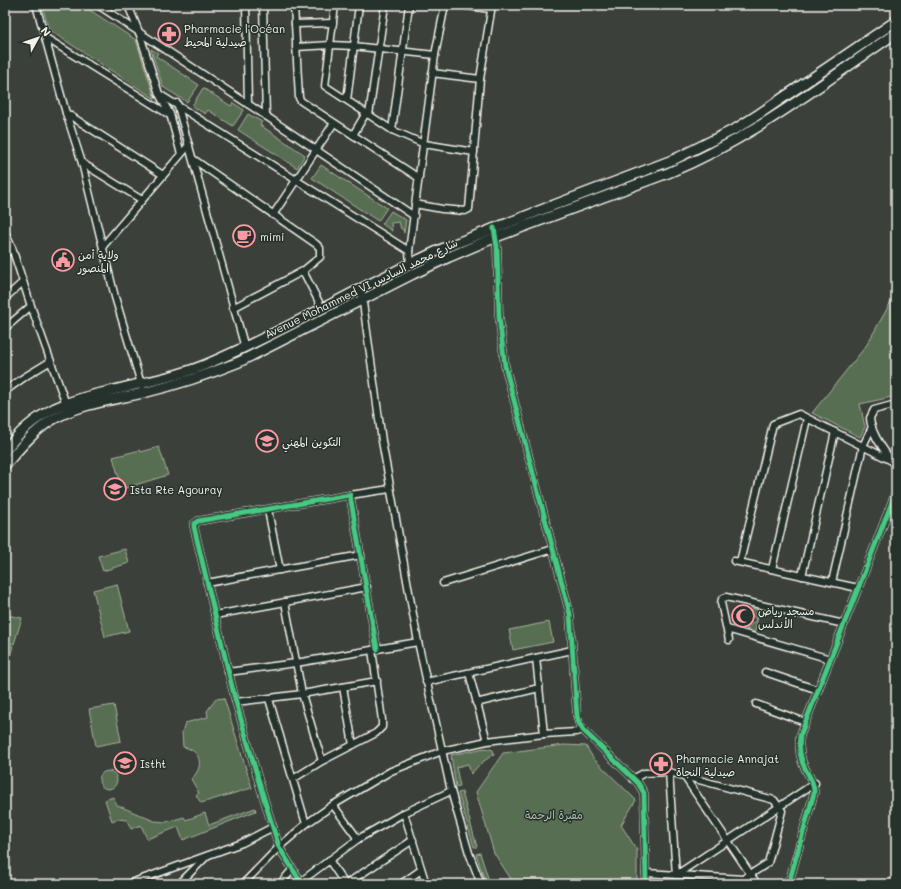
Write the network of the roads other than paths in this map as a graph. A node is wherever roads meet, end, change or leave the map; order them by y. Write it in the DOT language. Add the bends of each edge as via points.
graph roads {
  1 [pos="36,5"];
  2 [pos="98,5"];
  3 [pos="128,5"];
  4 [pos="246,5"];
  5 [pos="263,5"];
  6 [pos="294,5"];
  7 [pos="335,5"];
  8 [pos="359,5"];
  9 [pos="386,5"];
  10 [pos="409,5"];
  11 [pos="445,5"];
  12 [pos="459,5"];
  13 [pos="492,7"];
  14 [pos="896,21"];
  15 [pos="333,23"];
  16 [pos="295,24"];
  17 [pos="139,32"];
  18 [pos="896,33"];
  19 [pos="46,38"];
  20 [pos="331,45"];
  21 [pos="353,46"];
  22 [pos="296,47"];
  23 [pos="378,49"];
  24 [pos="402,52"];
  25 [pos="435,56"];
  26 [pos="832,65"];
  27 [pos="432,73"];
  28 [pos="838,74"];
  29 [pos="480,79"];
  30 [pos="793,92"];
  31 [pos="159,94"];
  32 [pos="347,100"];
  33 [pos="799,101"];
  34 [pos="177,103"];
  35 [pos="248,104"];
  36 [pos="66,113"];
  37 [pos="170,114"];
  38 [pos="368,114"];
  39 [pos="266,116"];
  40 [pos="334,123"];
  41 [pos="392,130"];
  42 [pos="353,135"];
  43 [pos="424,144"];
  44 [pos="189,145"];
  45 [pos="315,150"];
  46 [pos="474,152"];
  47 [pos="181,154"];
  48 [pos="193,159"];
  49 [pos="675,159"];
  50 [pos="82,162"];
  51 [pos="679,169"];
  52 [pos="163,175"];
  53 [pos="419,178"];
  54 [pos="296,179"];
  55 [pos="142,200"];
  56 [pos="415,204"];
  57 [pos="273,215"];
  58 [pos="414,216"];
  59 [pos="494,228"];
  60 [pos="5,232"];
  61 [pos="496,238"];
  62 [pos="103,246"];
  63 [pos="12,248"];
  64 [pos="409,250"];
  65 [pos="5,254"];
  66 [pos="409,264"];
  67 [pos="303,271"];
  68 [pos="413,274"];
  69 [pos="23,282"];
  70 [pos="361,288"];
  71 [pos="5,298"];
  72 [pos="362,300"];
  73 [pos="31,306"];
  74 [pos="233,308"];
  75 [pos="322,308"];
  76 [pos="5,328"];
  77 [pos="245,348"];
  78 [pos="51,361"];
  79 [pos="142,388"];
  80 [pos="5,391"];
  81 [pos="896,404"];
  82 [pos="67,408"];
  83 [pos="808,419"];
  84 [pos="872,428"];
  85 [pos="835,432"];
  86 [pos="863,446"];
  87 [pos="5,451"];
  88 [pos="894,462"];
  89 [pos="5,465"];
  90 [pos="390,489"];
  91 [pos="896,492"];
  92 [pos="350,496"];
  93 [pos="268,510"];
  94 [pos="553,549"];
  95 [pos="361,555"];
  96 [pos="772,569"];
  97 [pos="280,570"];
  98 [pos="802,576"];
  99 [pos="832,582"];
  100 [pos="207,583"];
  101 [pos="442,583"];
  102 [pos="367,587"];
  103 [pos="858,588"];
  104 [pos="285,602"];
  105 [pos="215,615"];
  106 [pos="844,624"];
  107 [pos="727,629"];
  108 [pos="729,640"];
  109 [pos="418,642"];
  110 [pos="375,649"];
  111 [pos="572,650"];
  112 [pos="536,658"];
  113 [pos="830,659"];
  114 [pos="296,663"];
  115 [pos="228,672"];
  116 [pos="765,672"];
  117 [pos="469,673"];
  118 [pos="377,681"];
  119 [pos="426,682"];
  120 [pos="343,687"];
  121 [pos="538,688"];
  122 [pos="818,690"];
  123 [pos="302,694"];
  124 [pos="269,698"];
  125 [pos="236,702"];
  126 [pos="476,703"];
  127 [pos="756,704"];
  128 [pos="806,722"];
  129 [pos="583,730"];
  130 [pos="544,734"];
  131 [pos="488,741"];
  132 [pos="353,744"];
  133 [pos="442,751"];
  134 [pos="322,761"];
  135 [pos="669,772"];
  136 [pos="684,776"];
  137 [pos="293,779"];
  138 [pos="633,779"];
  139 [pos="814,783"];
  140 [pos="450,791"];
  141 [pos="333,805"];
  142 [pos="779,807"];
  143 [pos="404,813"];
  144 [pos="306,824"];
  145 [pos="273,827"];
  146 [pos="358,839"];
  147 [pos="413,840"];
  148 [pos="728,841"];
  149 [pos="279,847"];
  150 [pos="208,855"];
  151 [pos="329,860"];
  152 [pos="292,870"];
  153 [pos="421,870"];
  154 [pos="646,873"];
  155 [pos="750,874"];
  156 [pos="676,875"];
  157 [pos="301,883"];
  158 [pos="128,884"];
  159 [pos="179,884"];
  160 [pos="243,884"];
  161 [pos="280,884"];
  162 [pos="346,884"];
  163 [pos="401,884"];
  164 [pos="426,884"];
  165 [pos="481,884"];
  166 [pos="646,884"];
  167 [pos="757,884"];
  168 [pos="782,884"];
  1 -- 19 [label="street"];
  2 -- 17 [label="street"];
  3 -- 17 [label="street"];
  4 -- 35 [label="street"];
  5 -- 39 [label="street"];
  6 -- 16 [label="street"];
  7 -- 15 [label="street"];
  8 -- 21 [label="street"];
  9 -- 23 [label="street"];
  10 -- 24 [label="street"];
  11 -- 25 [label="street"];
  12 -- 13 [label="street"];
  13 -- 29 [label="street"];
  14 -- 26 [label="main road, Avenue Mohammed VI شارع محمد السادس"];
  15 -- 16 [label="street"];
  15 -- 20 [label="street"];
  16 -- 22 [label="street"];
  17 -- 31 [label="street"];
  17 -- 35 [label="street"];
  18 -- 28 [label="main road, Avenue Mohammed VI شارع محمد السادس"];
  19 -- 36 [label="street"];
  19 -- 37 [label="street"];
  20 -- 21 [label="street"];
  20 -- 22 [label="street"];
  20 -- 32 [label="street" via="325,86"];
  21 -- 23 [label="street"];
  21 -- 32 [label="street"];
  22 -- 40 [label="street" via="299,98"];
  23 -- 24 [label="street"];
  23 -- 38 [label="street"];
  24 -- 25 [label="street"];
  24 -- 41 [label="street"];
  25 -- 27 [label="street"];
  26 -- 28 [label="main road"];
  26 -- 30 [label="main road, Avenue Mohammed VI شارع محمد السادس"];
  27 -- 29 [label="street"];
  27 -- 43 [label="street"];
  28 -- 33 [label="main road, Avenue Mohammed VI شارع محمد السادس"];
  29 -- 46 [label="street"];
  30 -- 33 [label="main road"];
  30 -- 49 [label="main road, Avenue Mohammed VI شارع محمد السادس" via="737,128"];
  31 -- 34 [label="street"];
  31 -- 37 [label="street"];
  32 -- 38 [label="street"];
  33 -- 51 [label="main road, Avenue Mohammed VI شارع محمد السادس" via="740,138"];
  34 -- 44 [label="street"];
  34 -- 54 [label="street"];
  35 -- 39 [label="street"];
  36 -- 50 [label="street"];
  36 -- 52 [label="street"];
  37 -- 47 [label="street"];
  38 -- 41 [label="street"];
  38 -- 42 [label="street"];
  39 -- 45 [label="street"];
  40 -- 42 [label="street"];
  40 -- 45 [label="street"];
  41 -- 43 [label="street"];
  42 -- 53 [label="street"];
  43 -- 46 [label="street"];
  43 -- 53 [label="street"];
  44 -- 47 [label="street"];
  44 -- 48 [label="street"];
  45 -- 54 [label="street"];
  45 -- 58 [label="street"];
  46 -- 56 [label="street" via="468,210 455,211"];
  47 -- 52 [label="street"];
  48 -- 57 [label="street"];
  48 -- 74 [label="street"];
  49 -- 51 [label="main road"];
  49 -- 59 [label="main road, Avenue Mohammed VI شارع محمد السادس"];
  50 -- 55 [label="street"];
  50 -- 62 [label="street"];
  51 -- 61 [label="main road, Avenue Mohammed VI شارع محمد السادس"];
  52 -- 55 [label="street"];
  53 -- 56 [label="street"];
  54 -- 57 [label="street"];
  54 -- 64 [label="street"];
  55 -- 62 [label="street"];
  56 -- 58 [label="street"];
  57 -- 67 [label="street" via="320,248 320,257"];
  58 -- 64 [label="street"];
  59 -- 61 [label="street"];
  59 -- 66 [label="main road, Avenue Mohammed VI شارع محمد السادس"];
  60 -- 63 [label="street"];
  61 -- 68 [label="main road, Avenue Mohammed VI شارع محمد السادس"];
  61 -- 94 [label="street" via="499,316 506,366"];
  62 -- 79 [label="street"];
  63 -- 65 [label="street"];
  63 -- 69 [label="street"];
  64 -- 66 [label="street"];
  66 -- 68 [label="street"];
  66 -- 70 [label="main road, Avenue Mohammed VI شارع محمد السادس"];
  67 -- 74 [label="street"];
  67 -- 75 [label="street"];
  68 -- 72 [label="main road, Avenue Mohammed VI شارع محمد السادس"];
  69 -- 71 [label="street"];
  69 -- 73 [label="street"];
  70 -- 72 [label="street"];
  70 -- 75 [label="main road, Avenue Mohammed VI شارع محمد السادس"];
  72 -- 79 [label="main road, Avenue Mohammed VI شارع محمد السادس" via="238,362 202,377"];
  72 -- 90 [label="street"];
  73 -- 76 [label="street"];
  73 -- 78 [label="street"];
  74 -- 77 [label="street"];
  75 -- 77 [label="main road, Avenue Mohammed VI شارع محمد السادس"];
  77 -- 79 [label="main road, Avenue Mohammed VI شارع محمد السادس"];
  78 -- 80 [label="street"];
  78 -- 82 [label="street"];
  79 -- 82 [label="main road, Avenue Mohammed VI شارع محمد السادس" via="88,406"];
  81 -- 84 [label="street" via="872,412"];
  82 -- 87 [label="main road, Avenue Mohammed VI شارع محمد السادس" via="54,409 32,422"];
  82 -- 89 [label="main road, Avenue Mohammed VI شارع محمد السادس" via="31,436"];
  83 -- 85 [label="street"];
  83 -- 96 [label="street"];
  83 -- 96 [label="street" via="799,414 773,424 737,562"];
  84 -- 86 [label="street"];
  84 -- 88 [label="street"];
  85 -- 86 [label="street"];
  85 -- 98 [label="street"];
  86 -- 88 [label="street"];
  86 -- 99 [label="street"];
  90 -- 92 [label="street"];
  90 -- 109 [label="street"];
  91 -- 103 [label="street"];
  92 -- 93 [label="street"];
  92 -- 95 [label="street"];
  93 -- 97 [label="street"];
  93 -- 100 [label="street" via="196,522 194,527"];
  94 -- 101 [label="street"];
  94 -- 111 [label="street" via="570,614"];
  95 -- 97 [label="street"];
  95 -- 102 [label="street"];
  96 -- 98 [label="street"];
  97 -- 100 [label="street"];
  98 -- 99 [label="street"];
  99 -- 103 [label="street"];
  100 -- 105 [label="street"];
  102 -- 104 [label="street"];
  102 -- 110 [label="street"];
  103 -- 106 [label="street"];
  104 -- 105 [label="street"];
  104 -- 114 [label="street"];
  105 -- 115 [label="street"];
  106 -- 107 [label="street" via="726,597 721,603"];
  106 -- 113 [label="street"];
  107 -- 108 [label="street"];
  107 -- 113 [label="street"];
  109 -- 110 [label="street"];
  109 -- 119 [label="street"];
  110 -- 114 [label="street"];
  110 -- 118 [label="street"];
  111 -- 112 [label="street"];
  111 -- 129 [label="street" via="577,716"];
  112 -- 117 [label="street"];
  112 -- 121 [label="street"];
  113 -- 122 [label="street"];
  114 -- 115 [label="street"];
  114 -- 123 [label="street"];
  115 -- 125 [label="street"];
  116 -- 122 [label="street"];
  117 -- 119 [label="street"];
  117 -- 126 [label="street"];
  118 -- 120 [label="street"];
  118 -- 132 [label="street" via="382,727 376,733"];
  119 -- 133 [label="street"];
  120 -- 123 [label="street"];
  120 -- 132 [label="street"];
  121 -- 126 [label="street"];
  121 -- 130 [label="street"];
  122 -- 128 [label="street"];
  123 -- 124 [label="street"];
  123 -- 134 [label="street"];
  124 -- 125 [label="street"];
  124 -- 137 [label="street"];
  125 -- 145 [label="street"];
  126 -- 131 [label="street"];
  127 -- 128 [label="street"];
  128 -- 139 [label="street" via="800,736 800,752"];
  129 -- 130 [label="street"];
  129 -- 138 [label="street"];
  130 -- 131 [label="street"];
  131 -- 133 [label="street"];
  132 -- 134 [label="street"];
  133 -- 140 [label="street"];
  133 -- 141 [label="street" via="391,771"];
  134 -- 137 [label="street"];
  135 -- 136 [label="street"];
  135 -- 138 [label="street" via="644,773"];
  135 -- 156 [label="street"];
  136 -- 142 [label="street" via="774,800"];
  136 -- 148 [label="street"];
  137 -- 144 [label="street"];
  138 -- 154 [label="street" via="644,793"];
  139 -- 142 [label="street"];
  139 -- 168 [label="street" via="814,793 790,879"];
  140 -- 143 [label="street"];
  140 -- 165 [label="street"];
  141 -- 144 [label="street"];
  141 -- 146 [label="street"];
  142 -- 148 [label="street"];
  142 -- 155 [label="street" via="782,811 768,863"];
  143 -- 146 [label="street"];
  143 -- 147 [label="street"];
  144 -- 149 [label="street"];
  145 -- 149 [label="street"];
  145 -- 150 [label="street" via="242,843"];
  146 -- 151 [label="street"];
  147 -- 153 [label="street"];
  147 -- 162 [label="street"];
  148 -- 155 [label="street"];
  148 -- 156 [label="street"];
  149 -- 152 [label="street"];
  149 -- 160 [label="street"];
  150 -- 158 [label="street"];
  150 -- 159 [label="street"];
  151 -- 157 [label="street"];
  151 -- 162 [label="street"];
  152 -- 157 [label="street"];
  152 -- 161 [label="street"];
  153 -- 163 [label="street"];
  153 -- 164 [label="street"];
  154 -- 156 [label="street"];
  154 -- 166 [label="street"];
  155 -- 156 [label="street" via="743,879"];
  155 -- 167 [label="street"];
}
